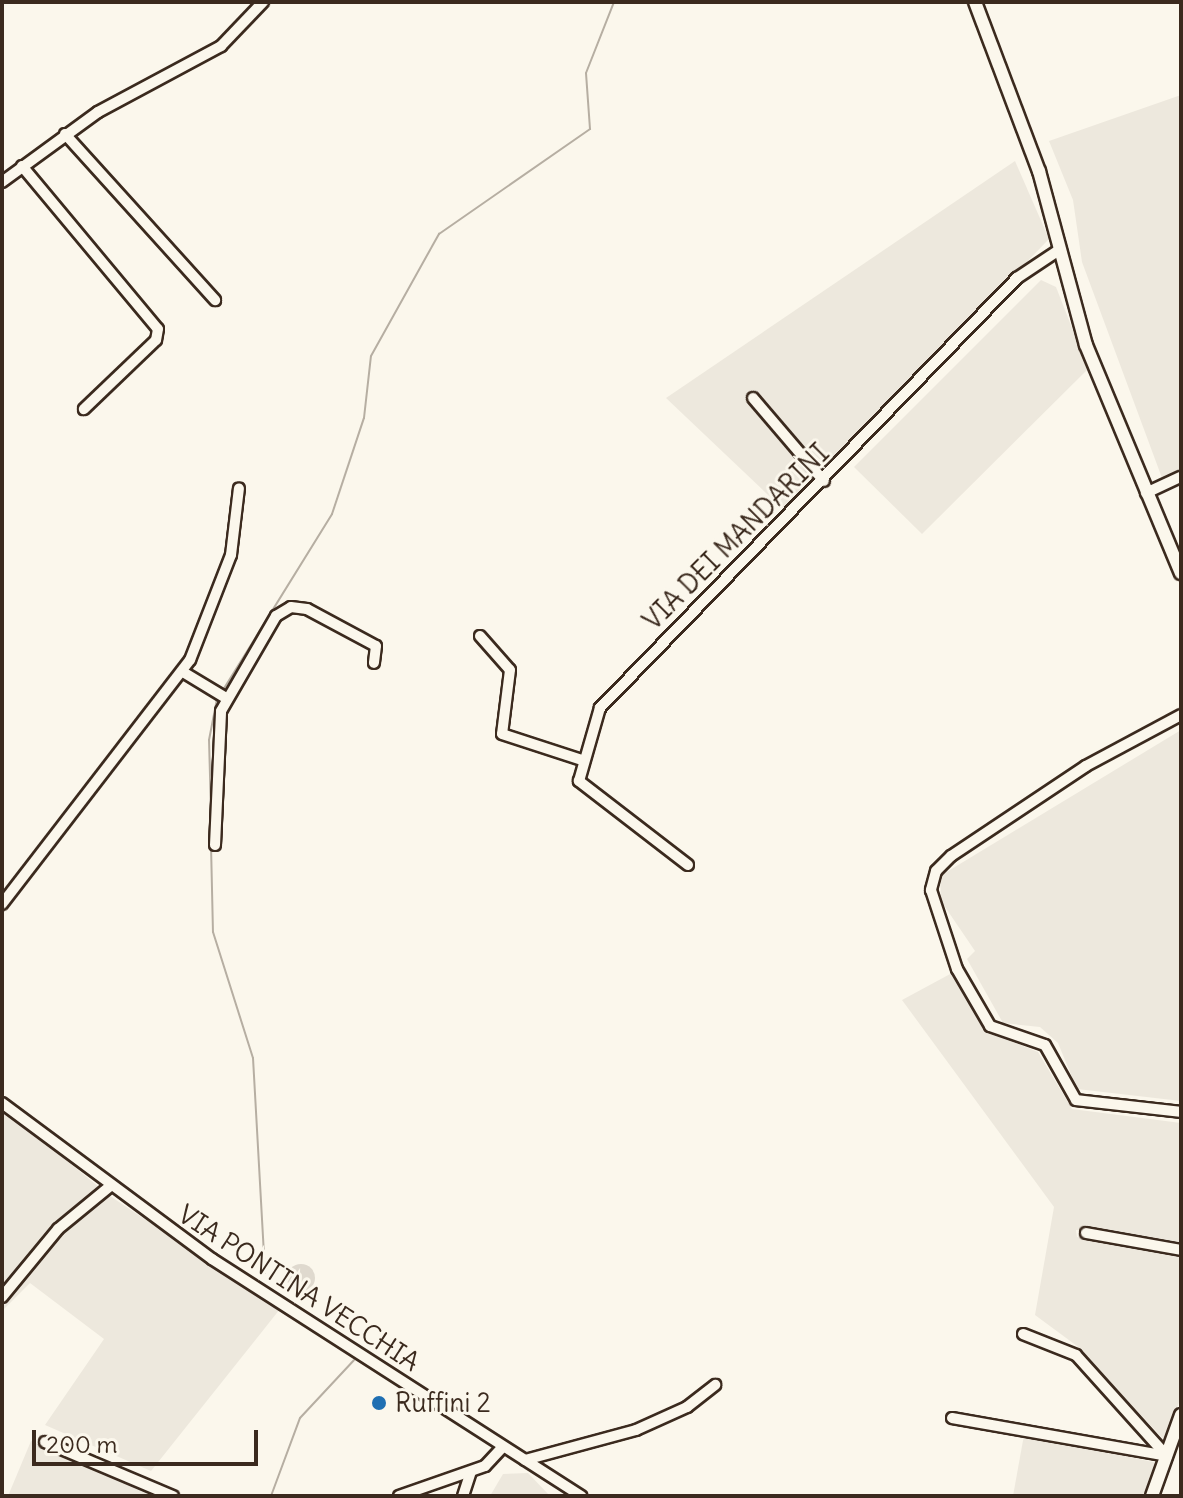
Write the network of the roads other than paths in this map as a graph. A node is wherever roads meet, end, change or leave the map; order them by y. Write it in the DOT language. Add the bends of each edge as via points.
graph roads {
  1 [pos="263,2"];
  2 [pos="975,2"];
  3 [pos="65,134"];
  4 [pos="22,166"];
  5 [pos="2,182"];
  6 [pos="1059,250"];
  7 [pos="215,300"];
  8 [pos="753,398"];
  9 [pos="84,409"];
  10 [pos="1181,477"];
  11 [pos="824,481"];
  12 [pos="239,488"];
  13 [pos="1146,493"];
  14 [pos="1181,573"];
  15 [pos="480,636"];
  16 [pos="374,663"];
  17 [pos="183,672"];
  18 [pos="226,698"];
  19 [pos="1181,715"];
  20 [pos="582,760"];
  21 [pos="215,845"];
  22 [pos="688,865"];
  23 [pos="2,904"];
  24 [pos="2,1103"];
  25 [pos="1181,1112"];
  26 [pos="109,1187"];
  27 [pos="1086,1233"];
  28 [pos="1181,1250"];
  29 [pos="2,1297"];
  30 [pos="1023,1334"];
  31 [pos="715,1385"];
  32 [pos="1181,1415"];
  33 [pos="952,1418"];
  34 [pos="45,1442"];
  35 [pos="503,1447"];
  36 [pos="1173,1453"];
  37 [pos="525,1460"];
  38 [pos="471,1472"];
  39 [pos="173,1496"];
  40 [pos="399,1496"];
  41 [pos="463,1496"];
  42 [pos="581,1496"];
  43 [pos="1152,1496"];
  1 -- 3 [label="street" via="213,52"];
  2 -- 6 [label="main road" via="1033,151"];
  3 -- 4 [label="street"];
  3 -- 7 [label="street"];
  4 -- 5 [label="street"];
  4 -- 9 [label="street" via="158,329 156,340"];
  6 -- 11 [label="street, VIA DEI MANDARINI" via="1020,275"];
  6 -- 13 [label="main road" via="1086,345"];
  8 -- 11 [label="street"];
  10 -- 13 [label="street"];
  11 -- 20 [label="street, VIA DEI MANDARINI" via="608,697"];
  12 -- 17 [label="street" via="231,555"];
  13 -- 14 [label="main road"];
  15 -- 20 [label="street" via="510,670 502,734"];
  16 -- 18 [label="street" via="376,646 307,609 289,607 276,616"];
  17 -- 18 [label="street"];
  17 -- 23 [label="street"];
  18 -- 21 [label="street" via="217,739"];
  19 -- 25 [label="street" via="1086,766 951,856 934,873 931,890 957,969 990,1026 1045,1045 1078,1101"];
  20 -- 22 [label="street" via="582,784"];
  24 -- 26 [label="street, VIA PONTINA VECCHIA"];
  26 -- 29 [label="street" via="58,1229"];
  26 -- 35 [label="street, VIA PONTINA VECCHIA"];
  27 -- 28 [label="street"];
  30 -- 36 [label="street" via="1078,1357"];
  31 -- 37 [label="street" via="687,1407 645,1426"];
  32 -- 36 [label="main road"];
  33 -- 36 [label="street"];
  34 -- 39 [label="street"];
  35 -- 37 [label="street, VIA PONTINA VECCHIA"];
  35 -- 38 [label="street" via="495,1460"];
  36 -- 43 [label="main road"];
  37 -- 42 [label="street, VIA PONTINA VECCHIA"];
  38 -- 40 [label="street"];
  38 -- 41 [label="street"];
}
